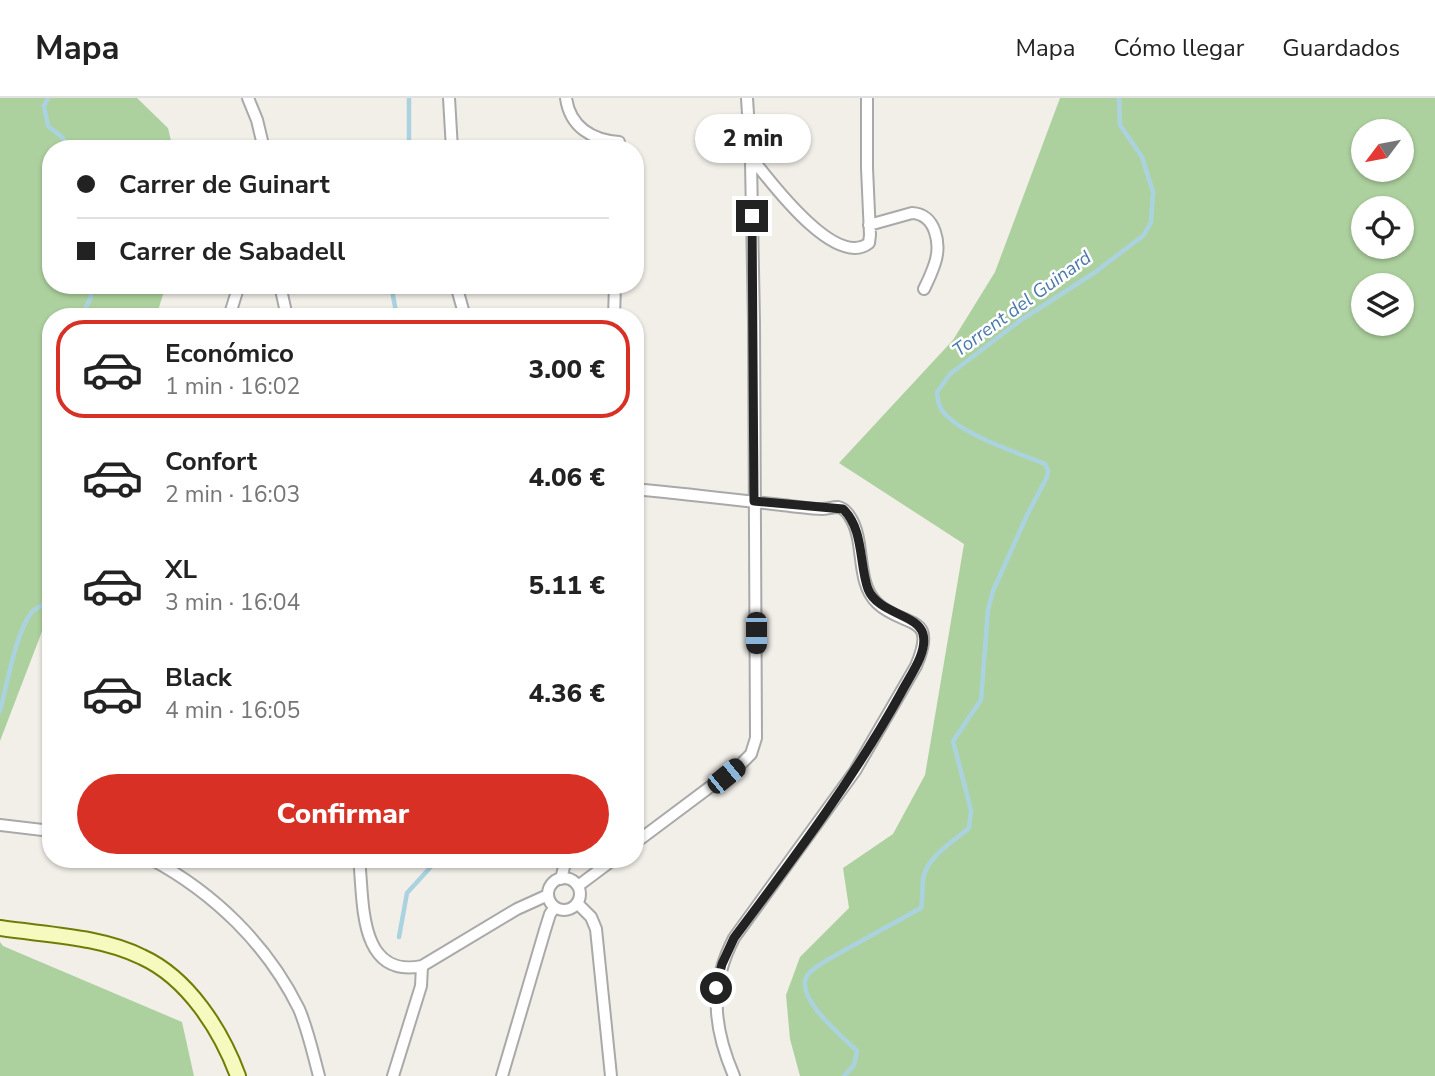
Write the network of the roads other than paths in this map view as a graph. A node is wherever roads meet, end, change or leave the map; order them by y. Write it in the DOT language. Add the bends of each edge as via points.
graph roads {
  1 [pos="248,98"];
  2 [pos="449,98"];
  3 [pos="566,98"];
  4 [pos="747,98"];
  5 [pos="867,98"];
  6 [pos="262,140"];
  7 [pos="451,140"];
  8 [pos="601,140"];
  9 [pos="751,162"];
  10 [pos="869,225"];
  11 [pos="924,289"];
  12 [pos="644,490"];
  13 [pos="754,501"];
  14 [pos="0,825"];
  15 [pos="42,830"];
  16 [pos="644,836"];
  17 [pos="166,868"];
  18 [pos="360,868"];
  19 [pos="563,868"];
  20 [pos="602,868"];
  21 [pos="561,879"];
  22 [pos="578,886"];
  23 [pos="548,895"];
  24 [pos="577,903"];
  25 [pos="555,907"];
  26 [pos="0,928"];
  27 [pos="422,966"];
  28 [pos="611,1073"];
  29 [pos="238,1076"];
  30 [pos="319,1076"];
  31 [pos="393,1076"];
  32 [pos="502,1076"];
  33 [pos="623,1076"];
  34 [pos="734,1076"];
  1 -- 6 [label="street"];
  2 -- 7 [label="street"];
  3 -- 8 [label="street" via="571,115"];
  4 -- 9 [label="street"];
  5 -- 10 [label="street"];
  9 -- 10 [label="street" via="808,222 838,245 862,249 869,243"];
  9 -- 13 [label="street"];
  10 -- 11 [label="street" via="912,213 929,219 937,253"];
  12 -- 13 [label="street"];
  13 -- 16 [label="street" via="754,746 742,763"];
  13 -- 34 [label="street" via="843,509 855,528 874,600 917,625 924,642 916,666 855,771 727,950 718,975 716,1009"];
  14 -- 15 [label="street"];
  17 -- 30 [label="street" via="231,915 278,975 299,1010"];
  18 -- 27 [label="street" via="369,939 388,962 404,968"];
  19 -- 21 [label="street"];
  20 -- 22 [label="street"];
  21 -- 22 [label="street"];
  21 -- 23 [label="street" via="553,883"];
  22 -- 24 [label="street"];
  23 -- 25 [label="street"];
  23 -- 27 [label="street"];
  24 -- 25 [label="street" via="568,910"];
  24 -- 28 [label="street" via="596,929"];
  25 -- 32 [label="street"];
  26 -- 29 [label="street" via="118,948 160,966 204,1013"];
  27 -- 31 [label="street" via="421,986"];
  28 -- 33 [label="street"];
}
